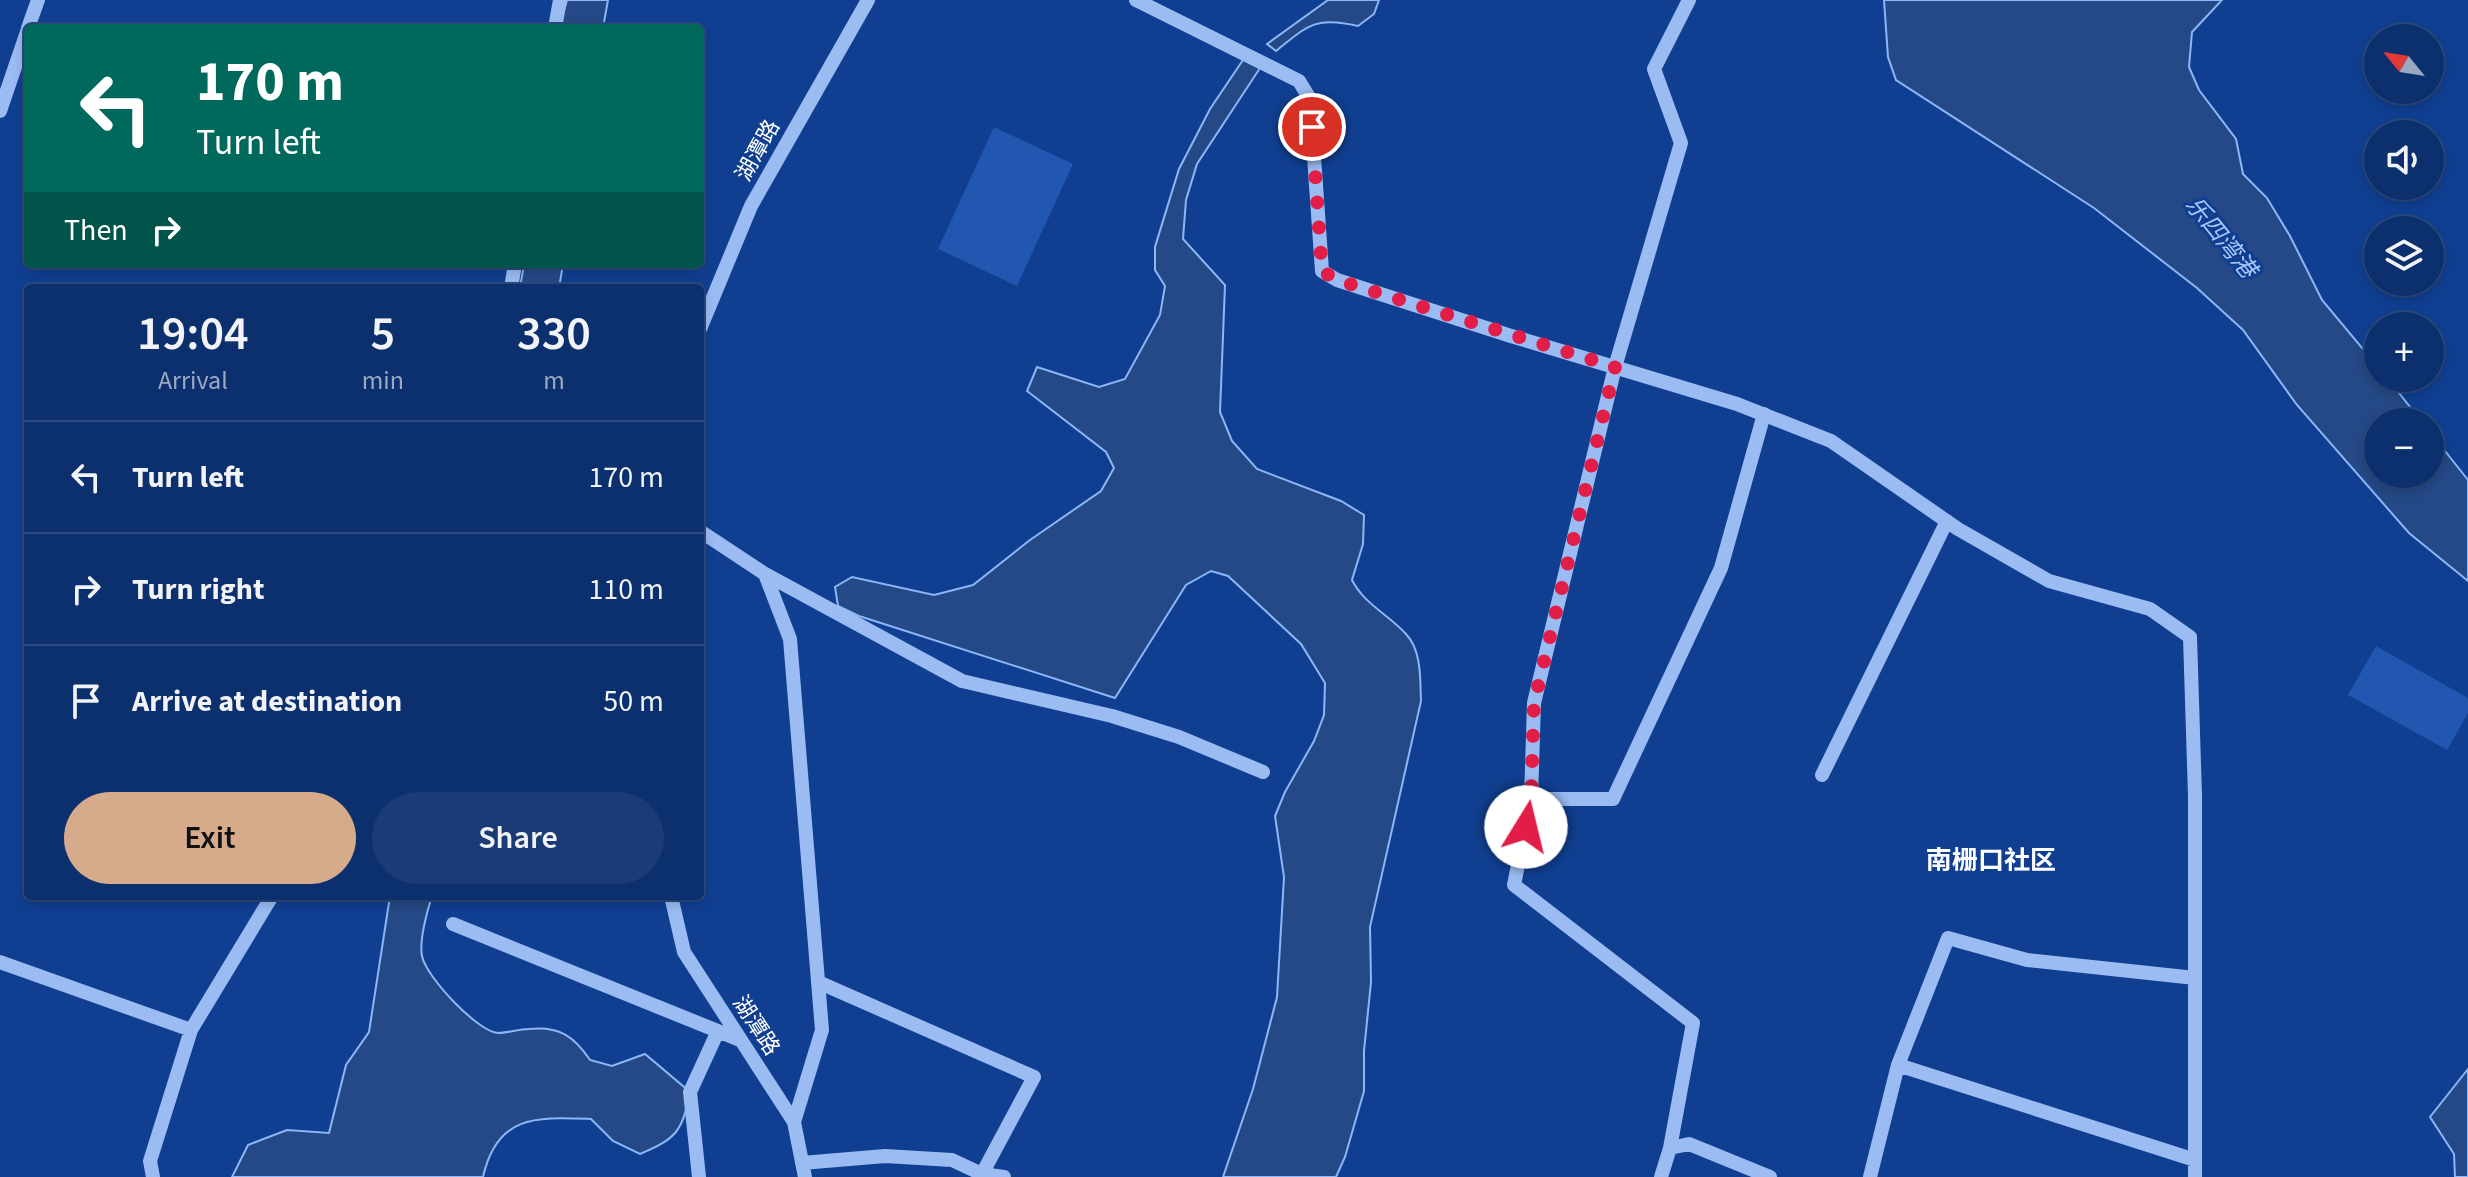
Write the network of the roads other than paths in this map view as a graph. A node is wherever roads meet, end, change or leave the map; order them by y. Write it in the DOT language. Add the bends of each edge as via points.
graph roads {
  1 [pos="38,0"];
  2 [pos="560,0"];
  3 [pos="868,0"];
  4 [pos="1136,0"];
  5 [pos="1689,0"];
  6 [pos="29,24"];
  7 [pos="556,24"];
  8 [pos="24,40"];
  9 [pos="0,111"];
  10 [pos="704,319"];
  11 [pos="1615,367"];
  12 [pos="1764,414"];
  13 [pos="1947,521"];
  14 [pos="704,534"];
  15 [pos="765,574"];
  16 [pos="1263,772"];
  17 [pos="1822,775"];
  18 [pos="1531,799"];
  19 [pos="270,900"];
  20 [pos="672,900"];
  21 [pos="453,924"];
  22 [pos="0,962"];
  23 [pos="2195,978"];
  24 [pos="818,982"];
  25 [pos="191,1030"];
  26 [pos="718,1031"];
  27 [pos="740,1040"];
  28 [pos="1898,1065"];
  29 [pos="794,1122"];
  30 [pos="1670,1148"];
  31 [pos="2195,1160"];
  32 [pos="804,1170"];
  33 [pos="982,1174"];
  34 [pos="153,1177"];
  35 [pos="699,1177"];
  36 [pos="1004,1177"];
  37 [pos="1661,1177"];
  38 [pos="1770,1177"];
  39 [pos="1870,1177"];
  40 [pos="2195,1177"];
  1 -- 6 [label="street"];
  2 -- 7 [label="street"];
  3 -- 10 [label="street, 湖潭路" via="751,206"];
  4 -- 11 [label="street" via="1299,81 1310,99 1322,271"];
  5 -- 11 [label="street" via="1654,69 1681,143"];
  8 -- 9 [label="street"];
  11 -- 12 [label="street"];
  11 -- 18 [label="street" via="1534,703"];
  12 -- 13 [label="street" via="1831,441"];
  12 -- 18 [label="street" via="1721,568 1613,799"];
  13 -- 17 [label="street"];
  13 -- 23 [label="street" via="2049,581 2150,609 2190,637"];
  14 -- 15 [label="street"];
  15 -- 16 [label="street" via="962,681 1166,732"];
  15 -- 24 [label="street" via="790,639"];
  18 -- 30 [label="street" via="1514,885 1693,1023"];
  19 -- 25 [label="street"];
  20 -- 27 [label="street, 湖潭路" via="684,952"];
  21 -- 26 [label="street"];
  22 -- 25 [label="street"];
  23 -- 28 [label="street" via="2027,960 1948,938"];
  23 -- 31 [label="street"];
  24 -- 29 [label="street" via="822,1030"];
  24 -- 33 [label="street" via="1034,1077"];
  25 -- 34 [label="street" via="150,1161"];
  26 -- 27 [label="street"];
  26 -- 35 [label="street" via="690,1092"];
  27 -- 29 [label="street, 湖潭路"];
  28 -- 31 [label="street"];
  28 -- 39 [label="street"];
  29 -- 32 [label="street, 湖潭路"];
  30 -- 37 [label="street"];
  30 -- 38 [label="street" via="1689,1144"];
  31 -- 40 [label="street"];
  32 -- 33 [label="street" via="885,1156 952,1160"];
  33 -- 36 [label="street"];
}
